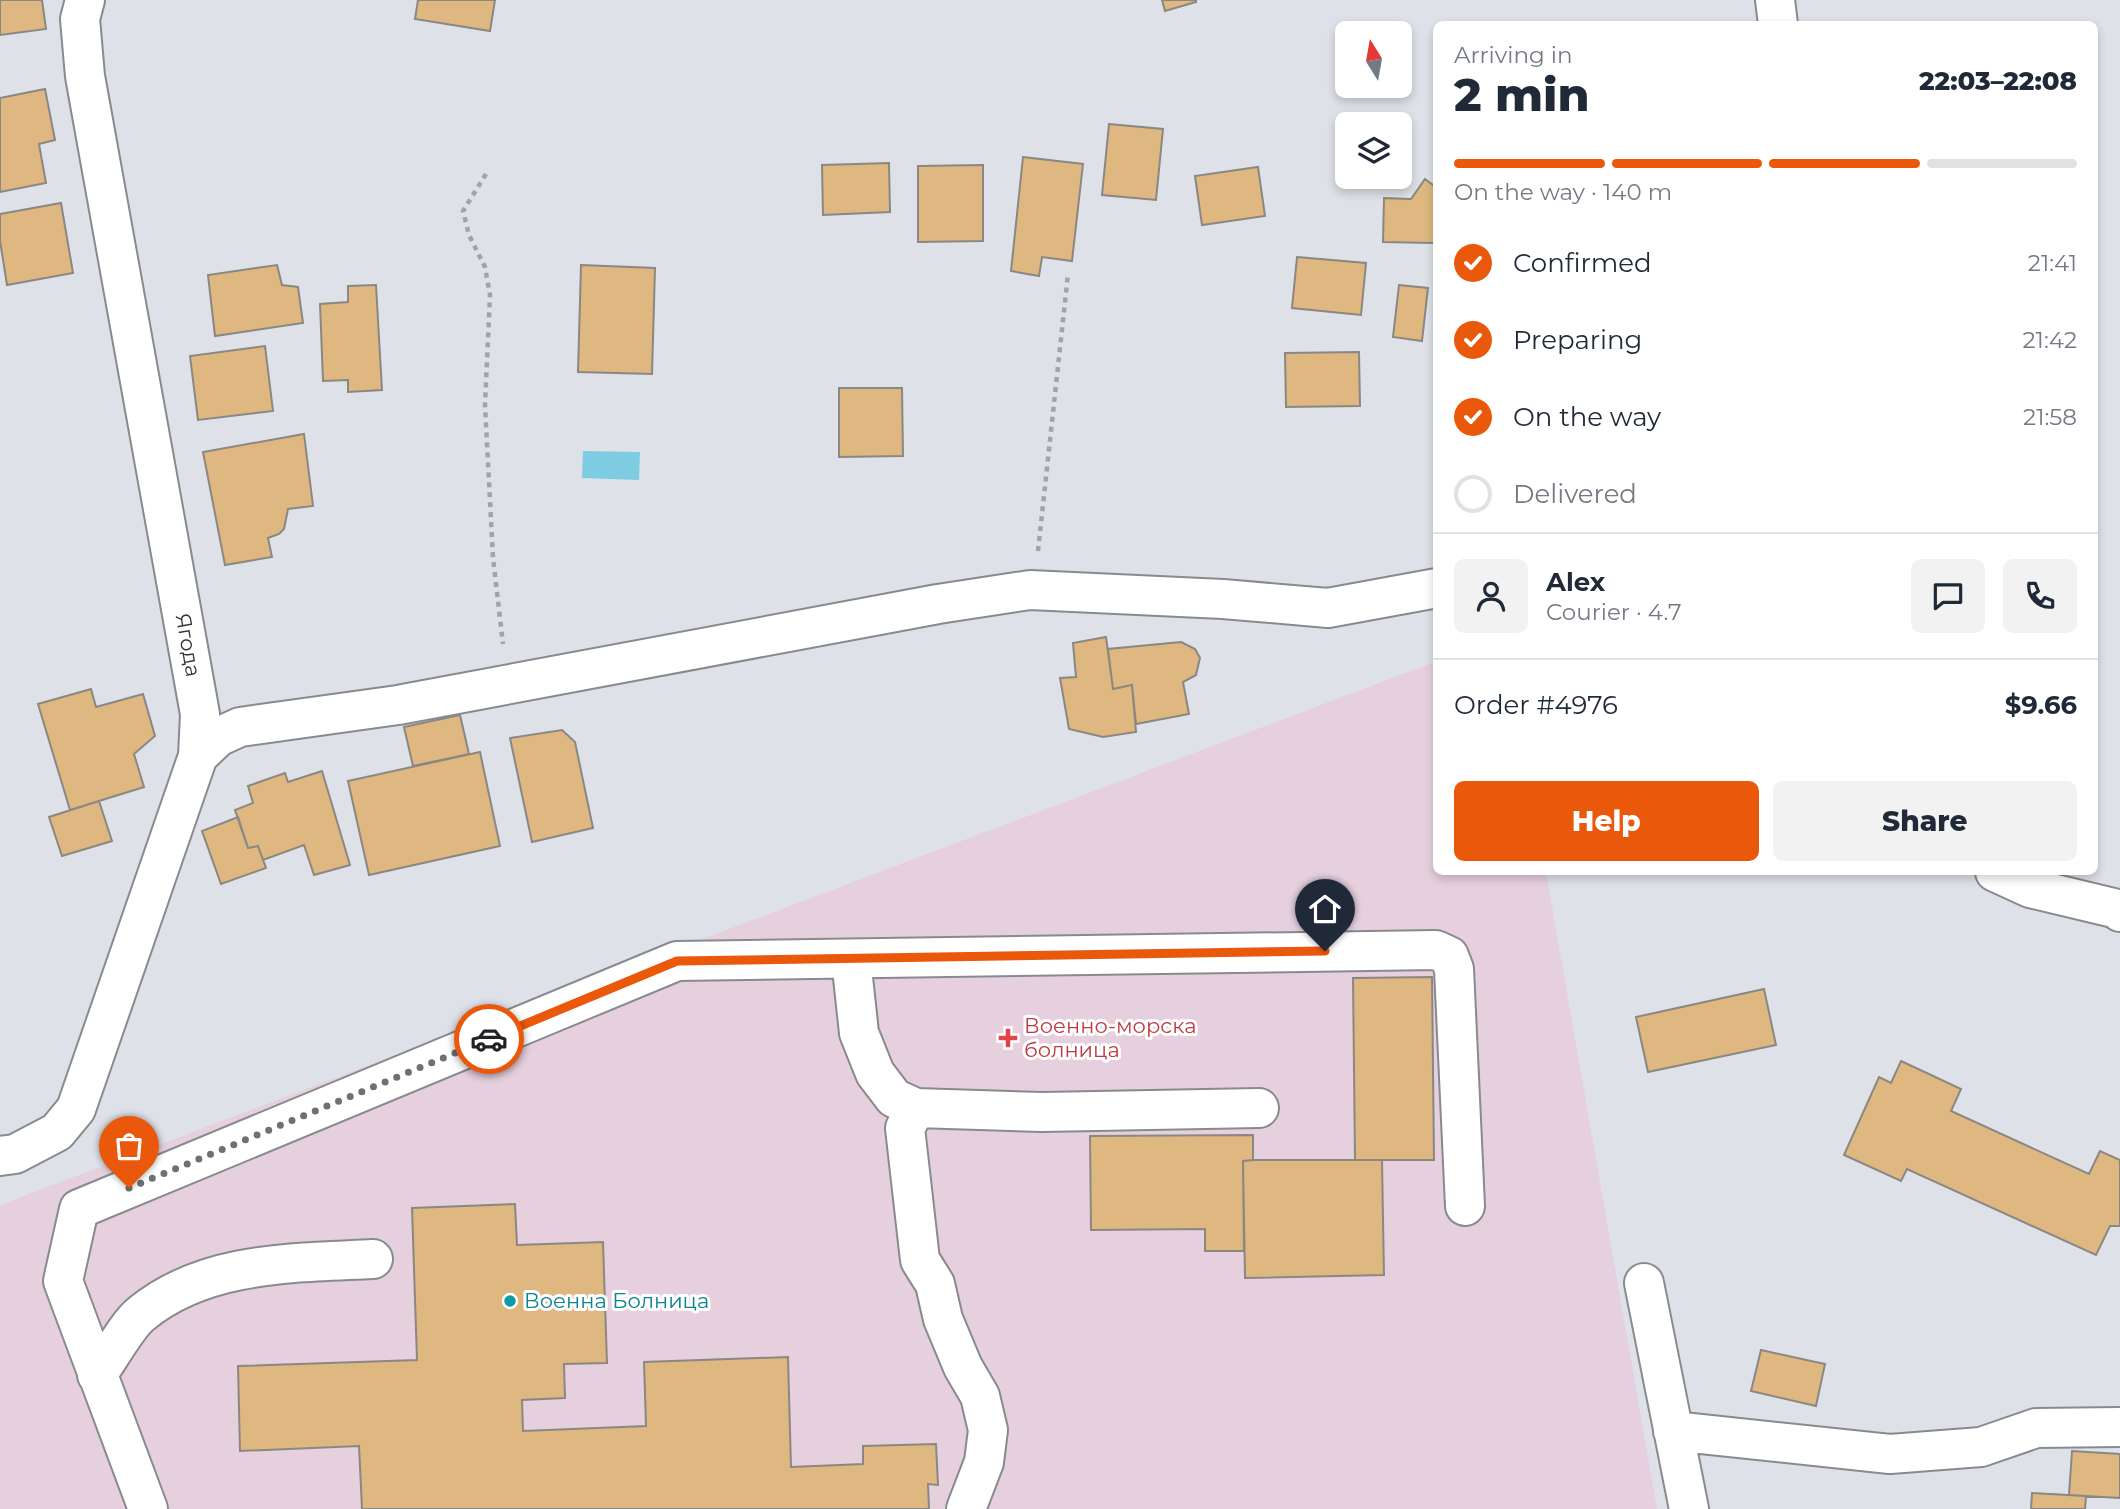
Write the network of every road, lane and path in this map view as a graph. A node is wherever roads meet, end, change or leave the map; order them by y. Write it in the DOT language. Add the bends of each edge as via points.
graph roads {
  1 [pos="85,0"];
  2 [pos="1775,0"];
  3 [pos="1778,21"];
  4 [pos="486,174"];
  5 [pos="1068,274"];
  6 [pos="1433,589"];
  7 [pos="1030,590"];
  8 [pos="511,684"];
  9 [pos="198,756"];
  10 [pos="2001,875"];
  11 [pos="2120,912"];
  12 [pos="851,958"];
  13 [pos="916,1108"];
  14 [pos="1259,1108"];
  15 [pos="0,1156"];
  16 [pos="1465,1206"];
  17 [pos="373,1259"];
  18 [pos="1644,1283"];
  19 [pos="97,1375"];
  20 [pos="2120,1427"];
  21 [pos="1673,1430"];
  22 [pos="148,1509"];
  23 [pos="966,1509"];
  24 [pos="1689,1509"];
  1 -- 9 [label="street, Ягода" via="80,19 85,76 200,714"];
  2 -- 3 [label="street"];
  4 -- 8 [label="path" via="463,211 491,295 485,405 491,530"];
  5 -- 7 [label="path" via="1042,534"];
  6 -- 7 [label="street" via="1328,608"];
  7 -- 8 [label="street"];
  8 -- 9 [label="street" via="240,727 218,737"];
  9 -- 15 [label="street, Ягода" via="76,1109 57,1132 15,1154"];
  10 -- 11 [label="street" via="2030,888"];
  12 -- 13 [label="street" via="859,1033 875,1073 894,1098"];
  12 -- 16 [label="street" via="1436,950 1449,956 1454,969"];
  12 -- 19 [label="street" via="677,961 79,1209 63,1281"];
  13 -- 14 [label="street" via="1042,1112"];
  13 -- 23 [label="street" via="905,1128 920,1260 934,1284 963,1367 980,1396 988,1430 985,1462"];
  17 -- 19 [label="street" via="269,1264 188,1284 139,1315"];
  18 -- 21 [label="street"];
  19 -- 22 [label="street"];
  20 -- 21 [label="street" via="2036,1428 1981,1447 1890,1454"];
  21 -- 24 [label="street"];
}
